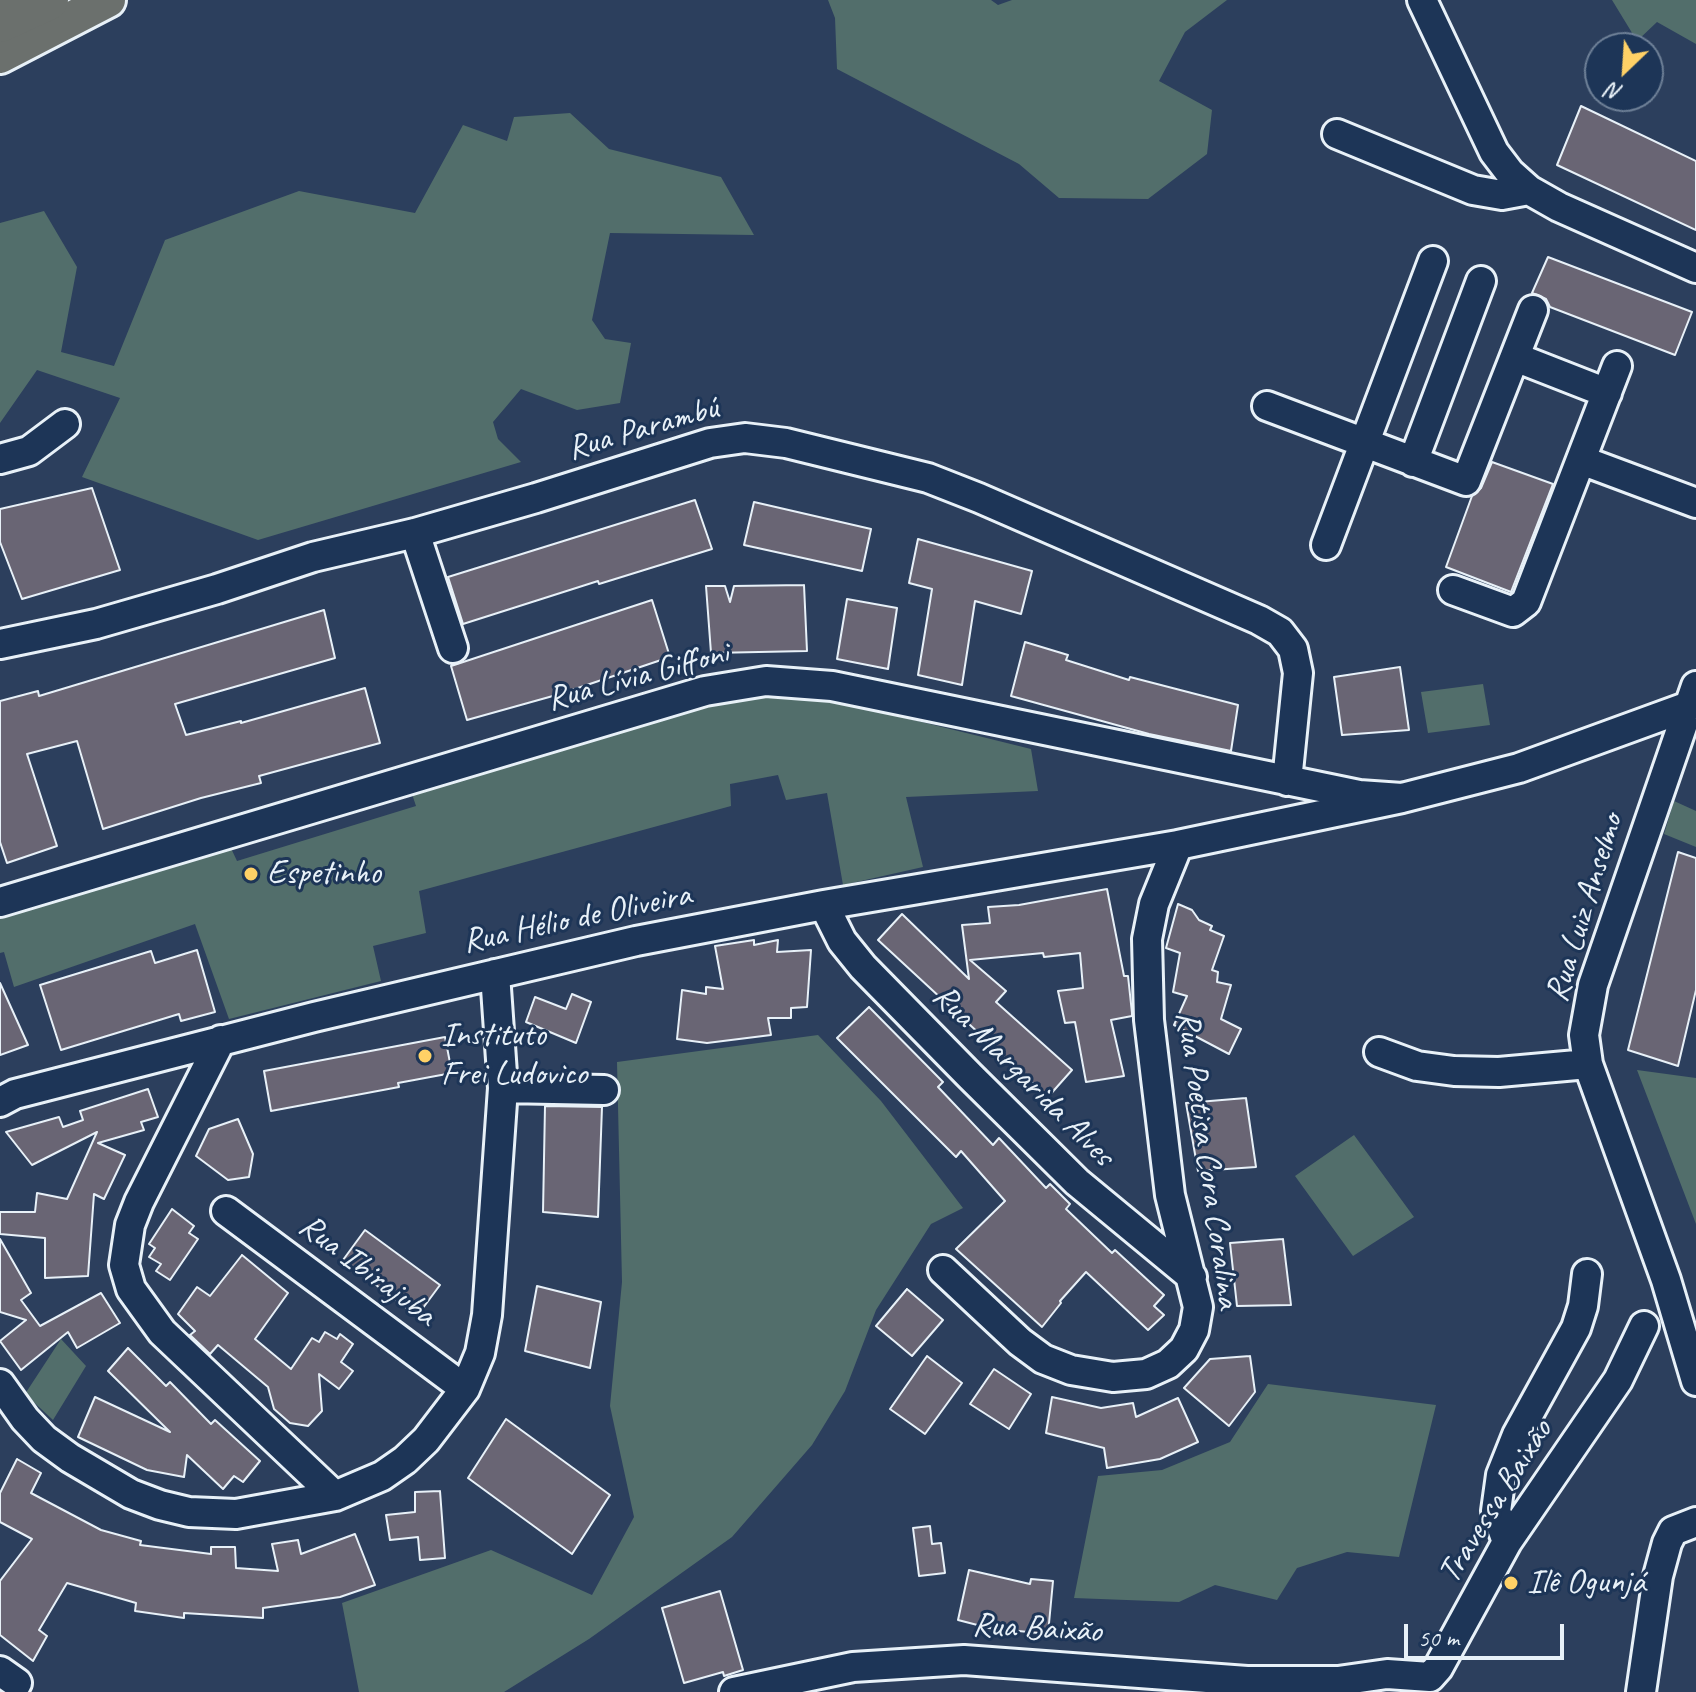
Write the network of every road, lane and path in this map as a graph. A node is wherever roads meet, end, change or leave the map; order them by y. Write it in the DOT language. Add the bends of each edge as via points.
graph roads {
  1 [pos="48,0"];
  2 [pos="108,0"];
  3 [pos="1422,0"];
  4 [pos="0,22"];
  5 [pos="0,56"];
  6 [pos="1337,134"];
  7 [pos="1529,190"];
  8 [pos="1433,261"];
  9 [pos="1696,268"];
  10 [pos="1481,281"];
  11 [pos="1533,310"];
  12 [pos="1515,357"];
  13 [pos="1617,366"];
  14 [pos="1607,393"];
  15 [pos="1267,406"];
  16 [pos="65,424"];
  17 [pos="1363,443"];
  18 [pos="0,459"];
  19 [pos="1581,460"];
  20 [pos="1413,462"];
  21 [pos="1696,503"];
  22 [pos="415,533"];
  23 [pos="1326,545"];
  24 [pos="1453,590"];
  25 [pos="0,644"];
  26 [pos="453,648"];
  27 [pos="1692,696"];
  28 [pos="1287,781"];
  29 [pos="1402,798"];
  30 [pos="1178,845"];
  31 [pos="0,902"];
  32 [pos="824,905"];
  33 [pos="495,974"];
  34 [pos="221,1040"];
  35 [pos="1379,1052"];
  36 [pos="1588,1064"];
  37 [pos="503,1088"];
  38 [pos="604,1090"];
  39 [pos="0,1102"];
  40 [pos="226,1211"];
  41 [pos="943,1270"];
  42 [pos="1587,1274"];
  43 [pos="1193,1278"];
  44 [pos="1644,1326"];
  45 [pos="1696,1381"];
  46 [pos="0,1384"];
  47 [pos="465,1389"];
  48 [pos="335,1496"];
  49 [pos="1696,1522"];
  50 [pos="1507,1542"];
  51 [pos="1338,1681"];
  52 [pos="734,1692"];
  53 [pos="1641,1692"];
  1 -- 4 [label="highway"];
  2 -- 5 [label="main road"];
  3 -- 7 [label="street" via="1494,152"];
  6 -- 7 [label="street" via="1473,190 1502,195"];
  7 -- 9 [label="street"];
  8 -- 17 [label="street"];
  10 -- 20 [label="street"];
  11 -- 12 [label="street"];
  12 -- 14 [label="street"];
  12 -- 20 [label="street" via="1466,481"];
  13 -- 14 [label="street"];
  14 -- 19 [label="street"];
  15 -- 17 [label="street"];
  16 -- 18 [label="street" via="29,451"];
  17 -- 20 [label="street"];
  17 -- 23 [label="street"];
  19 -- 21 [label="street"];
  19 -- 24 [label="street" via="1526,602 1513,612"];
  22 -- 25 [label="street, Rua Parambú" via="313,557 96,624"];
  22 -- 26 [label="street"];
  22 -- 28 [label="street, Rua Parambú" via="710,443 745,438 928,478 1280,632 1293,649 1298,673"];
  27 -- 29 [label="street" via="1519,768"];
  27 -- 36 [label="street, Rua Luiz Anselmo" via="1593,985 1584,1035"];
  28 -- 29 [label="street, Rua Lívia Giffoni"];
  28 -- 31 [label="street, Rua Lívia Giffoni" via="832,686 766,681 705,691"];
  29 -- 30 [label="street"];
  30 -- 32 [label="street, Rua Hélio de Oliveira"];
  30 -- 43 [label="street, Rua Poetisa Cora Coralina" via="1154,904 1147,968 1170,1195"];
  32 -- 33 [label="street, Rua Hélio de Oliveira"];
  32 -- 43 [label="street, Rua Margarida Alves" via="849,950 906,1011 1077,1182"];
  33 -- 34 [label="street, Rua Hélio de Oliveira"];
  33 -- 37 [label="street"];
  34 -- 39 [label="street, Rua Hélio de Oliveira"];
  34 -- 48 [label="street" via="139,1202 124,1265 131,1289 162,1332"];
  35 -- 36 [label="street" via="1417,1066 1454,1071"];
  36 -- 45 [label="street, Rua Luiz Anselmo" via="1666,1280"];
  37 -- 38 [label="street"];
  37 -- 47 [label="street" via="487,1315 480,1353"];
  40 -- 47 [label="street, Rua Ibirajuba"];
  41 -- 43 [label="street, Rua Poetisa Cora Coralina" via="1043,1359 1113,1377 1146,1374 1184,1349 1198,1307"];
  42 -- 50 [label="street" via="1576,1328 1501,1475 1496,1511"];
  44 -- 50 [label="street, Travessa Baixão" via="1599,1410"];
  46 -- 48 [label="street" via="52,1445 131,1494 160,1505 236,1514"];
  47 -- 48 [label="street" via="405,1460"];
  49 -- 53 [label="street" via="1673,1531 1667,1543"];
  50 -- 51 [label="street, Travessa Baixão" via="1430,1677 1387,1674"];
  51 -- 52 [label="street, Rua Baixão" via="1247,1681 964,1660 853,1667"];
}
